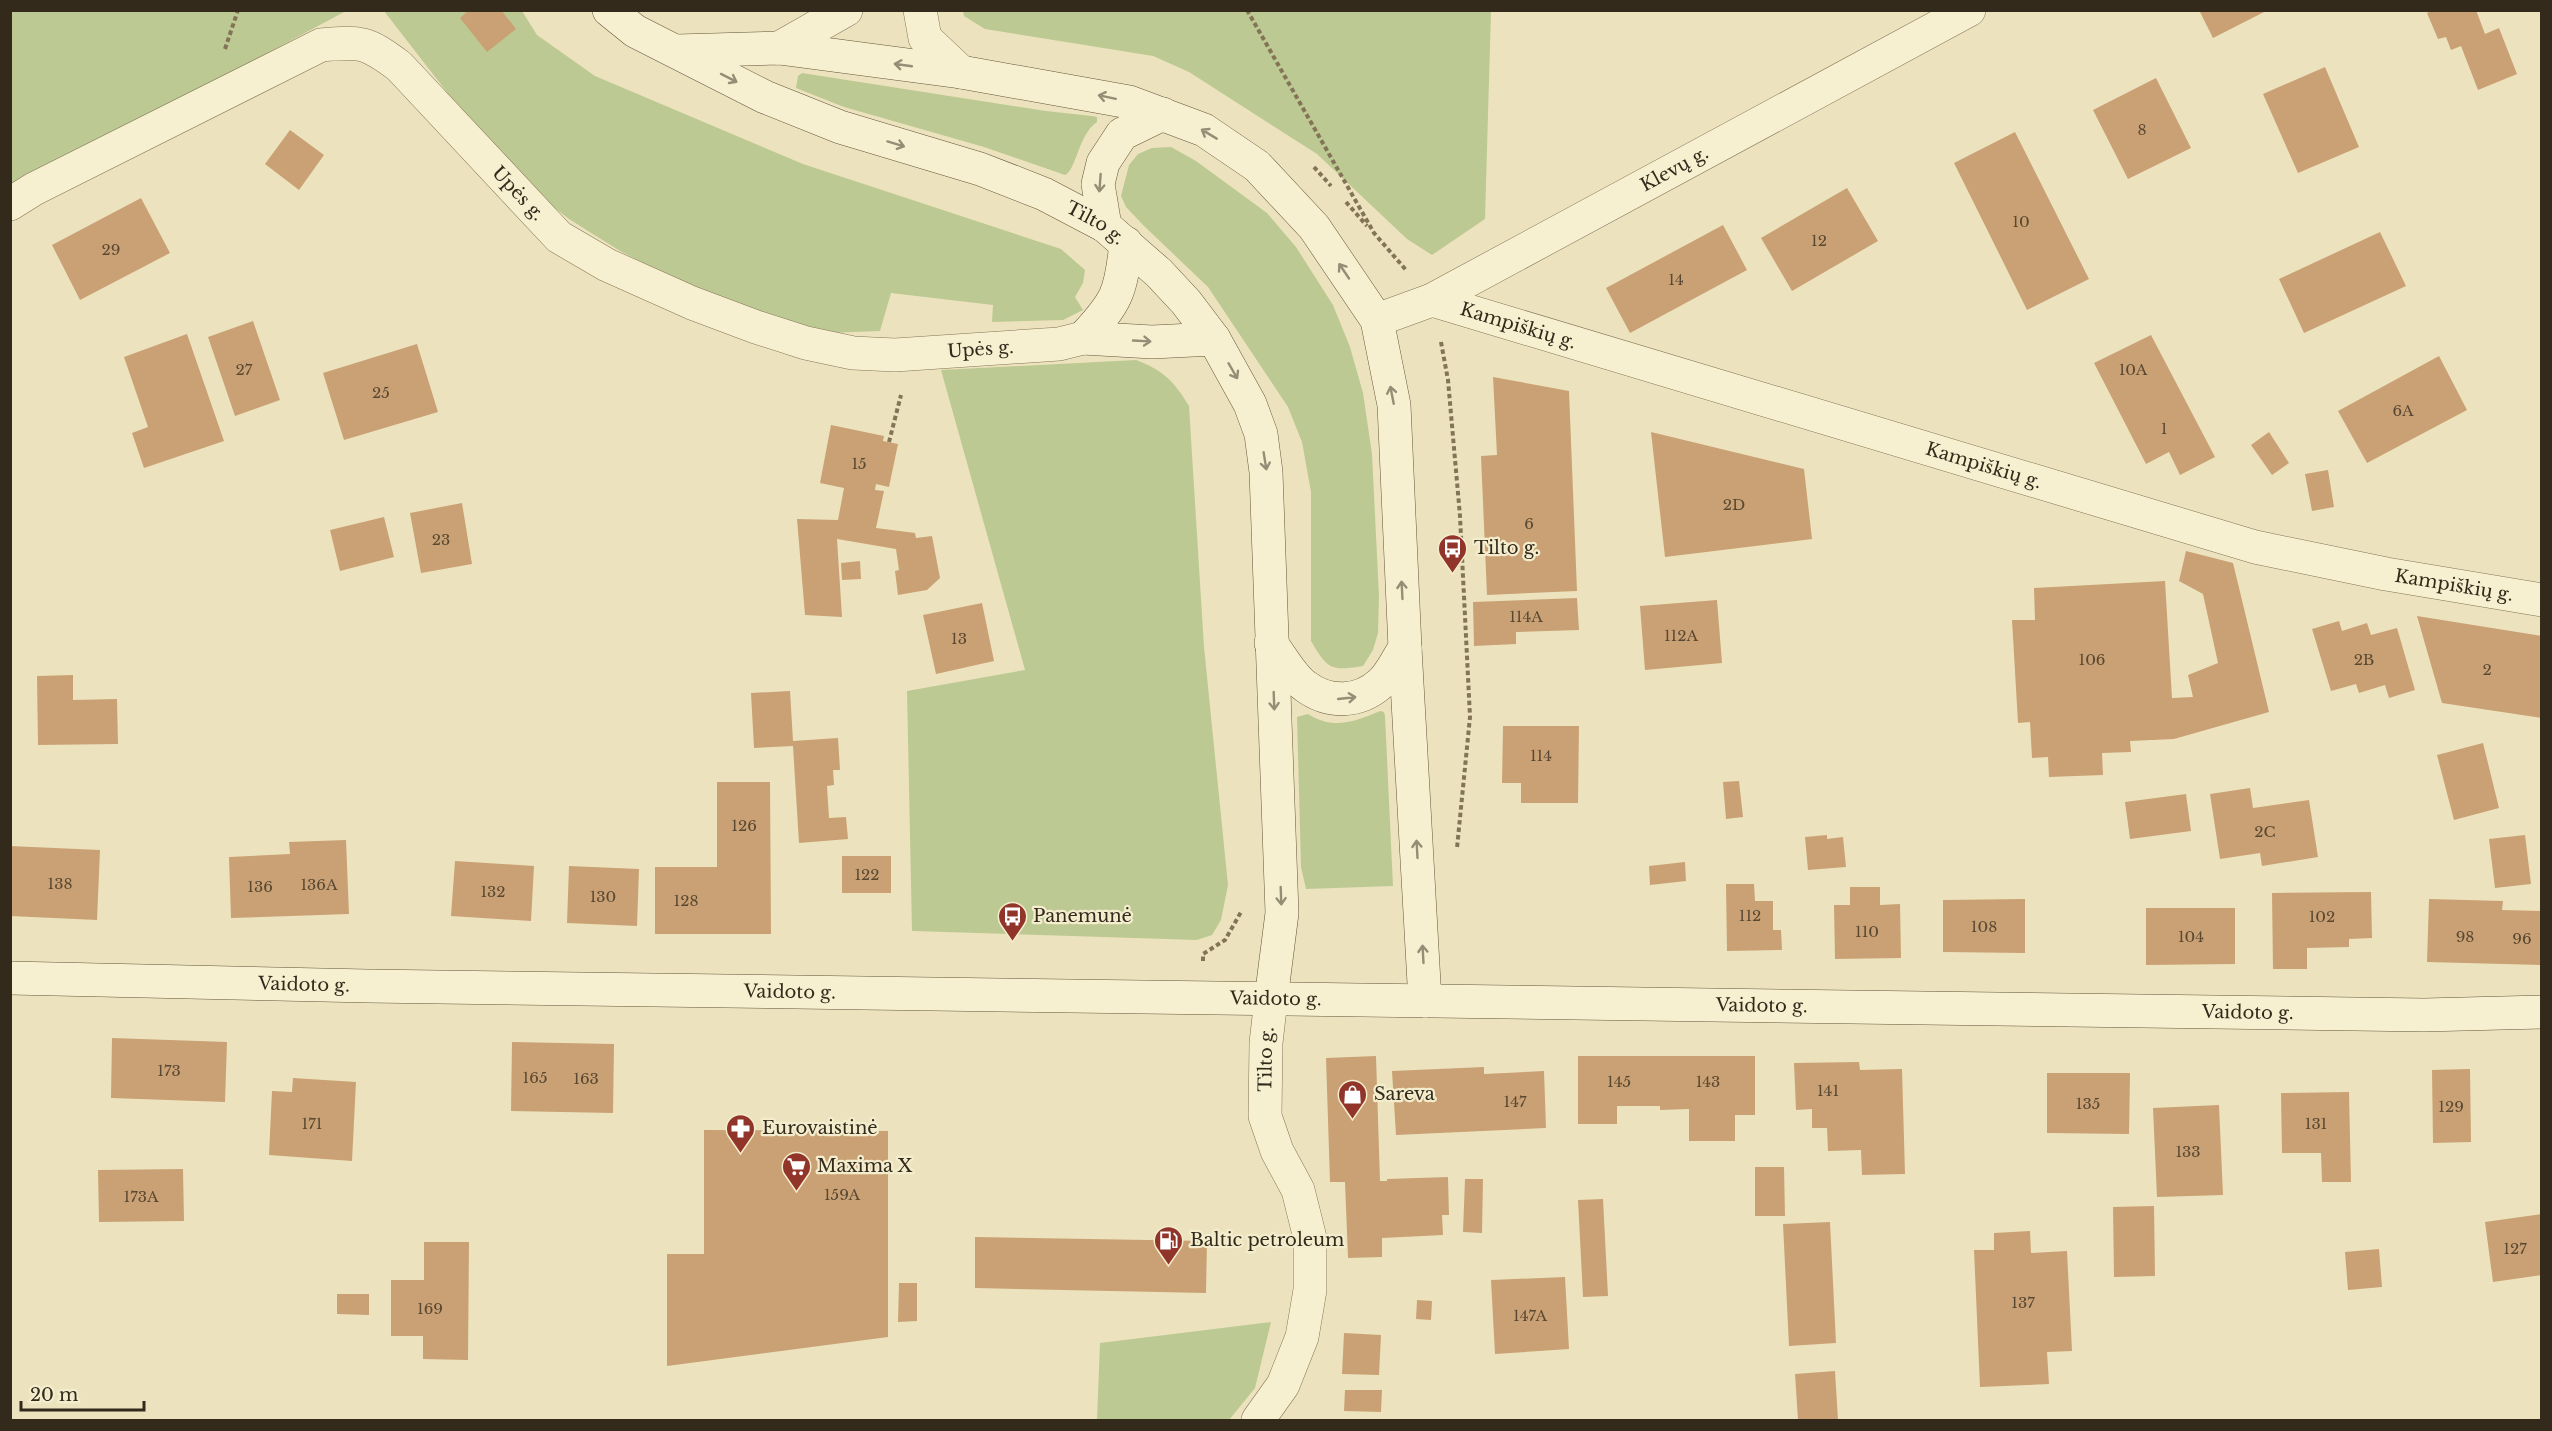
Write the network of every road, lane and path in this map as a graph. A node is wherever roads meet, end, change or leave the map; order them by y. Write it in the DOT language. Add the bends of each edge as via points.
graph roads {
  1 [pos="609,10"];
  2 [pos="846,10"];
  3 [pos="920,10"];
  4 [pos="1246,10"];
  5 [pos="1969,10"];
  6 [pos="779,48"];
  7 [pos="677,51"];
  8 [pos="961,72"];
  9 [pos="1162,114"];
  10 [pos="10,204"];
  11 [pos="1116,235"];
  12 [pos="1432,300"];
  13 [pos="1377,320"];
  14 [pos="1083,338"];
  15 [pos="1214,339"];
  16 [pos="902,395"];
  17 [pos="889,442"];
  18 [pos="2541,600"];
  19 [pos="1271,642"];
  20 [pos="1405,648"];
  21 [pos="1456,853"];
  22 [pos="1241,912"];
  23 [pos="10,978"];
  24 [pos="1203,998"];
  25 [pos="1271,999"];
  26 [pos="1425,1001"];
  27 [pos="2541,1012"];
  28 [pos="1258,1420"];
  1 -- 7 [label="main road, Tilto g." via="634,31"];
  2 -- 6 [label="main road"];
  3 -- 8 [label="main road" via="925,38"];
  4 -- 12 [label="path" via="1374,233"];
  5 -- 12 [label="main road, Klevų g."];
  6 -- 7 [label="main road"];
  8 -- 6 [label="main road, one-way"];
  7 -- 11 [label="main road, Tilto g., one-way" via="765,97 840,127 980,169 1044,194"];
  9 -- 8 [label="main road, one-way" via="1100,96"];
  9 -- 11 [label="main road, one-way" via="1122,134 1103,163 1098,184"];
  13 -- 9 [label="main road, one-way" via="1314,227 1257,166 1204,130"];
  10 -- 14 [label="main road, Upės g." via="321,45 349,42 374,48 399,66 559,237 607,265 692,303 776,333 853,353 906,354 1059,344"];
  11 -- 14 [label="main road" via="1122,282 1109,311"];
  11 -- 15 [label="main road, Tilto g." via="1186,302"];
  12 -- 13 [label="main road, Klevų g."];
  12 -- 18 [label="main road, Kampiškių g." via="2255,547"];
  12 -- 21 [label="path" via="1448,380 1460,516 1470,717"];
  20 -- 13 [label="main road, one-way" via="1394,405"];
  14 -- 15 [label="main road, Upės g., one-way" via="1152,342"];
  15 -- 19 [label="main road, Tilto g., one-way" via="1245,394 1261,434 1266,472"];
  16 -- 17 [label="path"];
  19 -- 20 [label="main road, one-way" via="1304,686 1327,698 1346,701 1382,683"];
  19 -- 25 [label="main road, Tilto g., one-way" via="1282,914"];
  26 -- 20 [label="main road, one-way"];
  22 -- 24 [label="path" via="1225,940 1203,954"];
  23 -- 24 [label="main road, Vaidoto g."];
  24 -- 25 [label="main road, Vaidoto g."];
  25 -- 26 [label="main road, Vaidoto g."];
  25 -- 28 [label="main road, Tilto g." via="1265,1116 1277,1151 1298,1190 1308,1228 1310,1290 1302,1337 1283,1385"];
  26 -- 27 [label="main road, Vaidoto g." via="2424,1015"];
}
